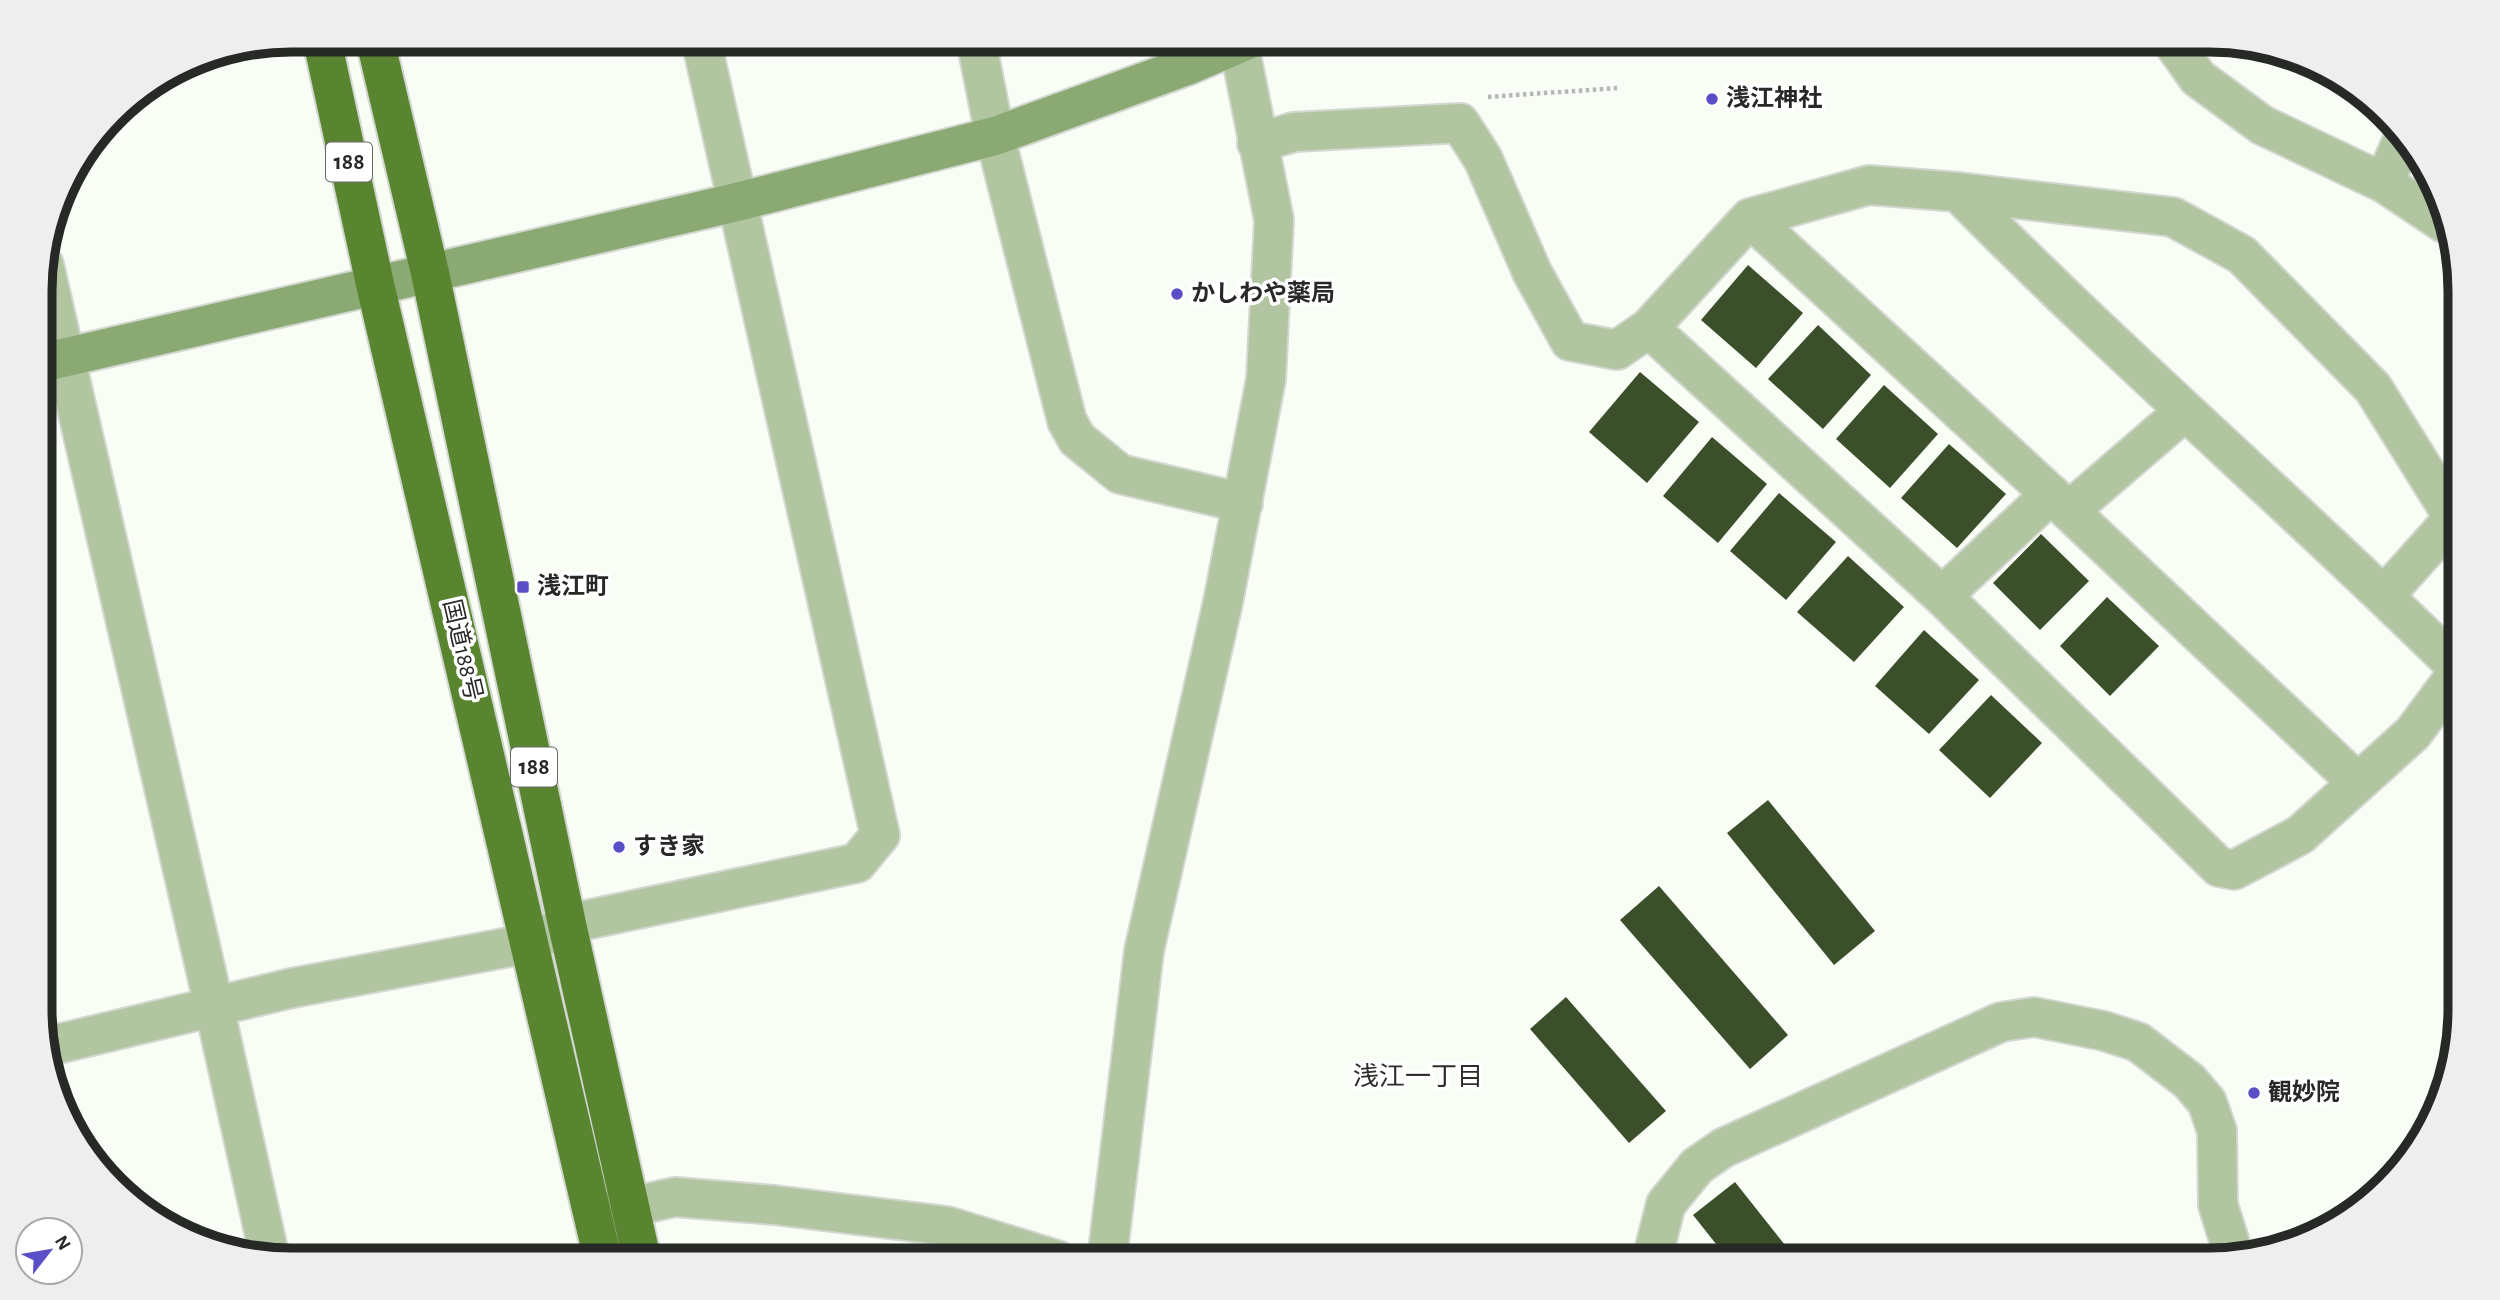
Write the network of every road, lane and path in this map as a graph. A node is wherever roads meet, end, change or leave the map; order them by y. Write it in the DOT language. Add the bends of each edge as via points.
graph roads {
  1 [pos="1244,52"];
  2 [pos="2180,52"];
  3 [pos="325,53"];
  4 [pos="378,53"];
  5 [pos="704,53"];
  6 [pos="979,53"];
  7 [pos="1214,53"];
  8 [pos="995,136"];
  9 [pos="1257,143"];
  10 [pos="2399,148"];
  11 [pos="2384,183"];
  12 [pos="1958,192"];
  13 [pos="737,202"];
  14 [pos="2436,217"];
  15 [pos="1750,218"];
  16 [pos="430,273"];
  17 [pos="375,284"];
  18 [pos="1649,328"];
  19 [pos="53,361"];
  20 [pos="2185,411"];
  21 [pos="2060,502"];
  22 [pos="1243,503"];
  23 [pos="2448,508"];
  24 [pos="2448,525"];
  25 [pos="1942,596"];
  26 [pos="2384,596"];
  27 [pos="2448,659"];
  28 [pos="2448,685"];
  29 [pos="2357,782"];
  30 [pos="567,924"];
  31 [pos="531,943"];
  32 [pos="214,1006"];
  33 [pos="56,1044"];
  34 [pos="630,1206"];
  35 [pos="593,1215"];
  36 [pos="267,1246"];
  37 [pos="2231,1246"];
  38 [pos="1654,1247"];
  39 [pos="600,1248"];
  40 [pos="639,1248"];
  41 [pos="1019,1248"];
  42 [pos="1108,1248"];
  1 -- 9 [label="street"];
  2 -- 11 [label="street" via="2198,78 2262,125"];
  3 -- 17 [label="highway, 国道188号 / 188"];
  4 -- 16 [label="highway, 国道188号 / 188"];
  5 -- 13 [label="street"];
  6 -- 8 [label="street"];
  7 -- 8 [label="street"];
  8 -- 13 [label="street"];
  8 -- 22 [label="street" via="1067,421 1077,439 1120,474"];
  9 -- 18 [label="street" via="1294,132 1460,123 1483,159 1532,272 1570,341 1618,350"];
  9 -- 22 [label="street" via="1274,220 1266,379"];
  10 -- 11 [label="street"];
  11 -- 14 [label="street"];
  12 -- 15 [label="street" via="1869,185"];
  12 -- 20 [label="street"];
  12 -- 23 [label="street" via="2173,217 2242,255 2373,388"];
  13 -- 16 [label="street"];
  13 -- 30 [label="street" via="880,835 857,863"];
  15 -- 18 [label="street"];
  15 -- 21 [label="street"];
  16 -- 17 [label="street"];
  16 -- 30 [label="highway, 国道188号 / 188"];
  17 -- 19 [label="street"];
  17 -- 31 [label="highway, 国道188号 / 188"];
  18 -- 25 [label="street"];
  19 -- 32 [label="street"];
  20 -- 21 [label="street"];
  20 -- 26 [label="street"];
  21 -- 25 [label="street"];
  21 -- 29 [label="street"];
  22 -- 42 [label="street" via="1144,951"];
  24 -- 26 [label="street"];
  25 -- 29 [label="street" via="2219,867 2234,870 2300,835"];
  26 -- 27 [label="street"];
  28 -- 29 [label="street" via="2413,733"];
  30 -- 31 [label="street"];
  30 -- 34 [label="highway, 国道188号 / 188"];
  31 -- 32 [label="street"];
  31 -- 35 [label="highway, 国道188号 / 188"];
  32 -- 33 [label="street"];
  32 -- 36 [label="street"];
  34 -- 35 [label="street"];
  34 -- 40 [label="highway, 国道188号 / 188"];
  34 -- 41 [label="street" via="675,1197 774,1205 947,1226"];
  35 -- 39 [label="highway, 国道188号 / 188"];
  37 -- 38 [label="street" via="2218,1205 2217,1131 2207,1102 2189,1081 2138,1042 2034,1017 2001,1022 1723,1148 1697,1166 1665,1204"];
}
